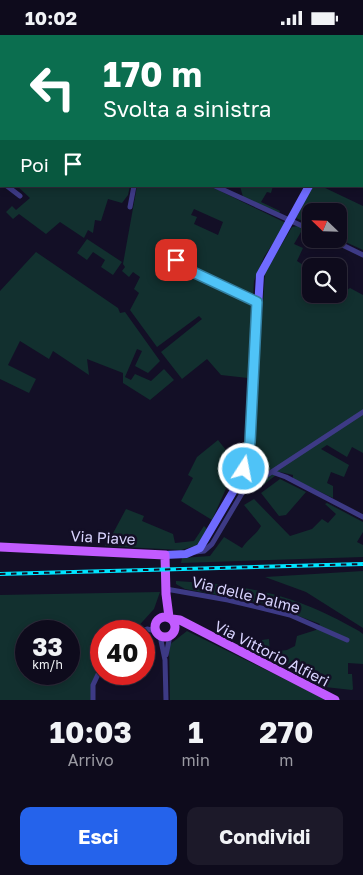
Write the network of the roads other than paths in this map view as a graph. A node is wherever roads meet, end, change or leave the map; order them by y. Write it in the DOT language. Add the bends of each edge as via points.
graph roads {
  1 [pos="8,187"];
  2 [pos="134,187"];
  3 [pos="217,187"];
  4 [pos="308,187"];
  5 [pos="20,196"];
  6 [pos="130,207"];
  7 [pos="290,221"];
  8 [pos="302,226"];
  9 [pos="347,247"];
  10 [pos="363,255"];
  11 [pos="176,260"];
  12 [pos="257,302"];
  13 [pos="363,412"];
  14 [pos="272,472"];
  15 [pos="240,489"];
  16 [pos="363,517"];
  17 [pos="0,547"];
  18 [pos="166,555"];
  19 [pos="166,592"];
  20 [pos="170,618"];
  21 [pos="158,620"];
  22 [pos="197,631"];
  23 [pos="155,632"];
  24 [pos="165,634"];
  25 [pos="347,640"];
  26 [pos="165,661"];
  27 [pos="93,685"];
  28 [pos="93,700"];
  29 [pos="166,700"];
  30 [pos="335,700"];
  1 -- 5 [label="street"];
  2 -- 6 [label="street"];
  3 -- 7 [label="street"];
  4 -- 7 [label="street"];
  7 -- 8 [label="street"];
  7 -- 12 [label="street" via="260,275"];
  9 -- 10 [label="street"];
  11 -- 12 [label="street" via="178,265"];
  12 -- 15 [label="street" via="250,442"];
  13 -- 14 [label="street"];
  14 -- 15 [label="street"];
  14 -- 16 [label="street"];
  15 -- 18 [label="street" via="194,552"];
  17 -- 18 [label="main road, Via Piave"];
  18 -- 19 [label="main road"];
  19 -- 20 [label="main road"];
  19 -- 21 [label="main road"];
  19 -- 25 [label="street, Via delle Palme" via="228,599 290,615"];
  20 -- 21 [label="main road"];
  20 -- 22 [label="main road, Via Vittorio Alfieri" via="180,620"];
  20 -- 24 [label="main road" via="175,625"];
  21 -- 24 [label="main road"];
  22 -- 24 [label="main road" via="184,628"];
  22 -- 30 [label="main road, Via Vittorio Alfieri"];
  23 -- 24 [label="street"];
  24 -- 26 [label="street"];
  24 -- 26 [label="street"];
  26 -- 29 [label="street"];
  27 -- 28 [label="street"];
}
